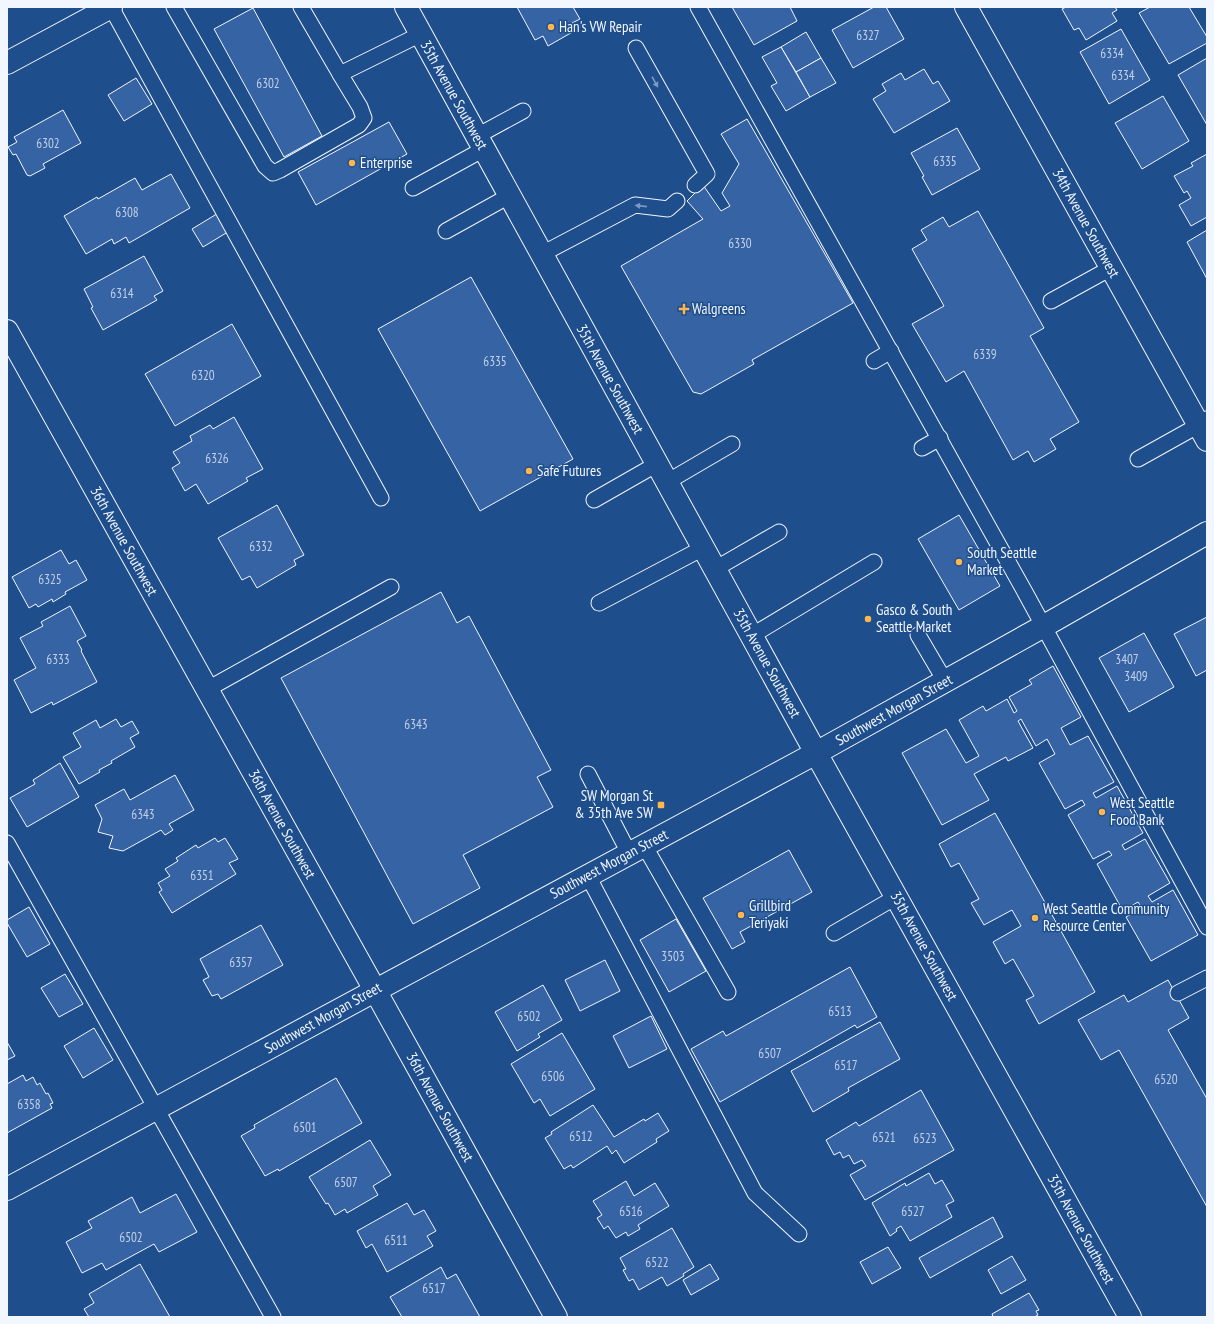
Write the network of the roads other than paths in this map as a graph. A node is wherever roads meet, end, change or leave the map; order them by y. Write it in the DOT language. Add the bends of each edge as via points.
graph roads {
  1 [pos="111,7"];
  2 [pos="174,7"];
  3 [pos="301,7"];
  4 [pos="406,7"];
  5 [pos="698,7"];
  6 [pos="966,7"];
  7 [pos="421,34"];
  8 [pos="636,48"];
  9 [pos="7,63"];
  10 [pos="340,74"];
  11 [pos="523,111"];
  12 [pos="480,142"];
  13 [pos="695,185"];
  14 [pos="414,188"];
  15 [pos="510,196"];
  16 [pos="677,201"];
  17 [pos="446,231"];
  18 [pos="542,254"];
  19 [pos="1111,268"];
  20 [pos="1051,301"];
  21 [pos="7,331"];
  22 [pos="892,351"];
  23 [pos="874,361"];
  24 [pos="1204,428"];
  25 [pos="940,438"];
  26 [pos="732,444"];
  27 [pos="922,448"];
  28 [pos="1138,459"];
  29 [pos="662,473"];
  30 [pos="381,498"];
  31 [pos="594,500"];
  32 [pos="779,532"];
  33 [pos="1207,533"];
  34 [pos="704,548"];
  35 [pos="874,562"];
  36 [pos="715,569"];
  37 [pos="391,587"];
  38 [pos="599,603"];
  39 [pos="1044,626"];
  40 [pos="918,635"];
  41 [pos="752,636"];
  42 [pos="945,681"];
  43 [pos="206,690"];
  44 [pos="816,753"];
  45 [pos="588,774"];
  46 [pos="7,843"];
  47 [pos="637,849"];
  48 [pos="588,876"];
  49 [pos="896,897"];
  50 [pos="1207,927"];
  51 [pos="834,933"];
  52 [pos="1207,978"];
  53 [pos="375,990"];
  54 [pos="728,992"];
  55 [pos="1178,993"];
  56 [pos="156,1109"];
  57 [pos="7,1189"];
  58 [pos="799,1234"];
  59 [pos="273,1317"];
  60 [pos="556,1317"];
  61 [pos="1130,1317"];
  1 -- 9 [label="street"];
  1 -- 30 [label="lane"];
  2 -- 10 [label="lane" via="265,166 273,173 359,125 364,118"];
  3 -- 10 [label="lane"];
  4 -- 7 [label="street, 35th Avenue Southwest"];
  5 -- 22 [label="lane"];
  6 -- 19 [label="street, 34th Avenue Southwest"];
  7 -- 10 [label="lane"];
  7 -- 12 [label="street, 35th Avenue Southwest"];
  8 -- 13 [label="lane, one-way" via="707,174"];
  11 -- 12 [label="lane"];
  12 -- 14 [label="lane"];
  12 -- 15 [label="street, 35th Avenue Southwest"];
  15 -- 17 [label="lane"];
  15 -- 18 [label="street, 35th Avenue Southwest"];
  16 -- 18 [label="lane, one-way" via="668,209 635,205"];
  18 -- 29 [label="street, 35th Avenue Southwest"];
  19 -- 20 [label="lane"];
  19 -- 24 [label="street, 34th Avenue Southwest"];
  21 -- 43 [label="street, 36th Avenue Southwest"];
  22 -- 23 [label="lane"];
  22 -- 25 [label="lane"];
  24 -- 28 [label="lane"];
  25 -- 27 [label="lane"];
  25 -- 39 [label="lane"];
  26 -- 29 [label="lane"];
  29 -- 31 [label="lane"];
  29 -- 34 [label="street, 35th Avenue Southwest"];
  32 -- 36 [label="lane"];
  33 -- 39 [label="street, Southwest Morgan Street"];
  34 -- 36 [label="street, 35th Avenue Southwest"];
  34 -- 38 [label="lane"];
  35 -- 41 [label="lane"];
  36 -- 41 [label="street, 35th Avenue Southwest"];
  37 -- 43 [label="lane"];
  39 -- 42 [label="street, Southwest Morgan Street"];
  39 -- 50 [label="lane"];
  40 -- 42 [label="lane"];
  41 -- 44 [label="street, 35th Avenue Southwest"];
  42 -- 44 [label="street, Southwest Morgan Street"];
  43 -- 53 [label="street, 36th Avenue Southwest"];
  44 -- 47 [label="street, Southwest Morgan Street"];
  44 -- 49 [label="street, 35th Avenue Southwest"];
  45 -- 47 [label="lane"];
  46 -- 56 [label="lane"];
  47 -- 48 [label="street, Southwest Morgan Street"];
  47 -- 54 [label="lane"];
  48 -- 53 [label="street, Southwest Morgan Street"];
  48 -- 58 [label="lane" via="755,1193"];
  49 -- 51 [label="lane"];
  49 -- 61 [label="street, 35th Avenue Southwest"];
  52 -- 55 [label="lane"];
  53 -- 56 [label="street, Southwest Morgan Street"];
  53 -- 60 [label="street, 36th Avenue Southwest"];
  56 -- 57 [label="street, Southwest Morgan Street"];
  56 -- 59 [label="lane"];
}
